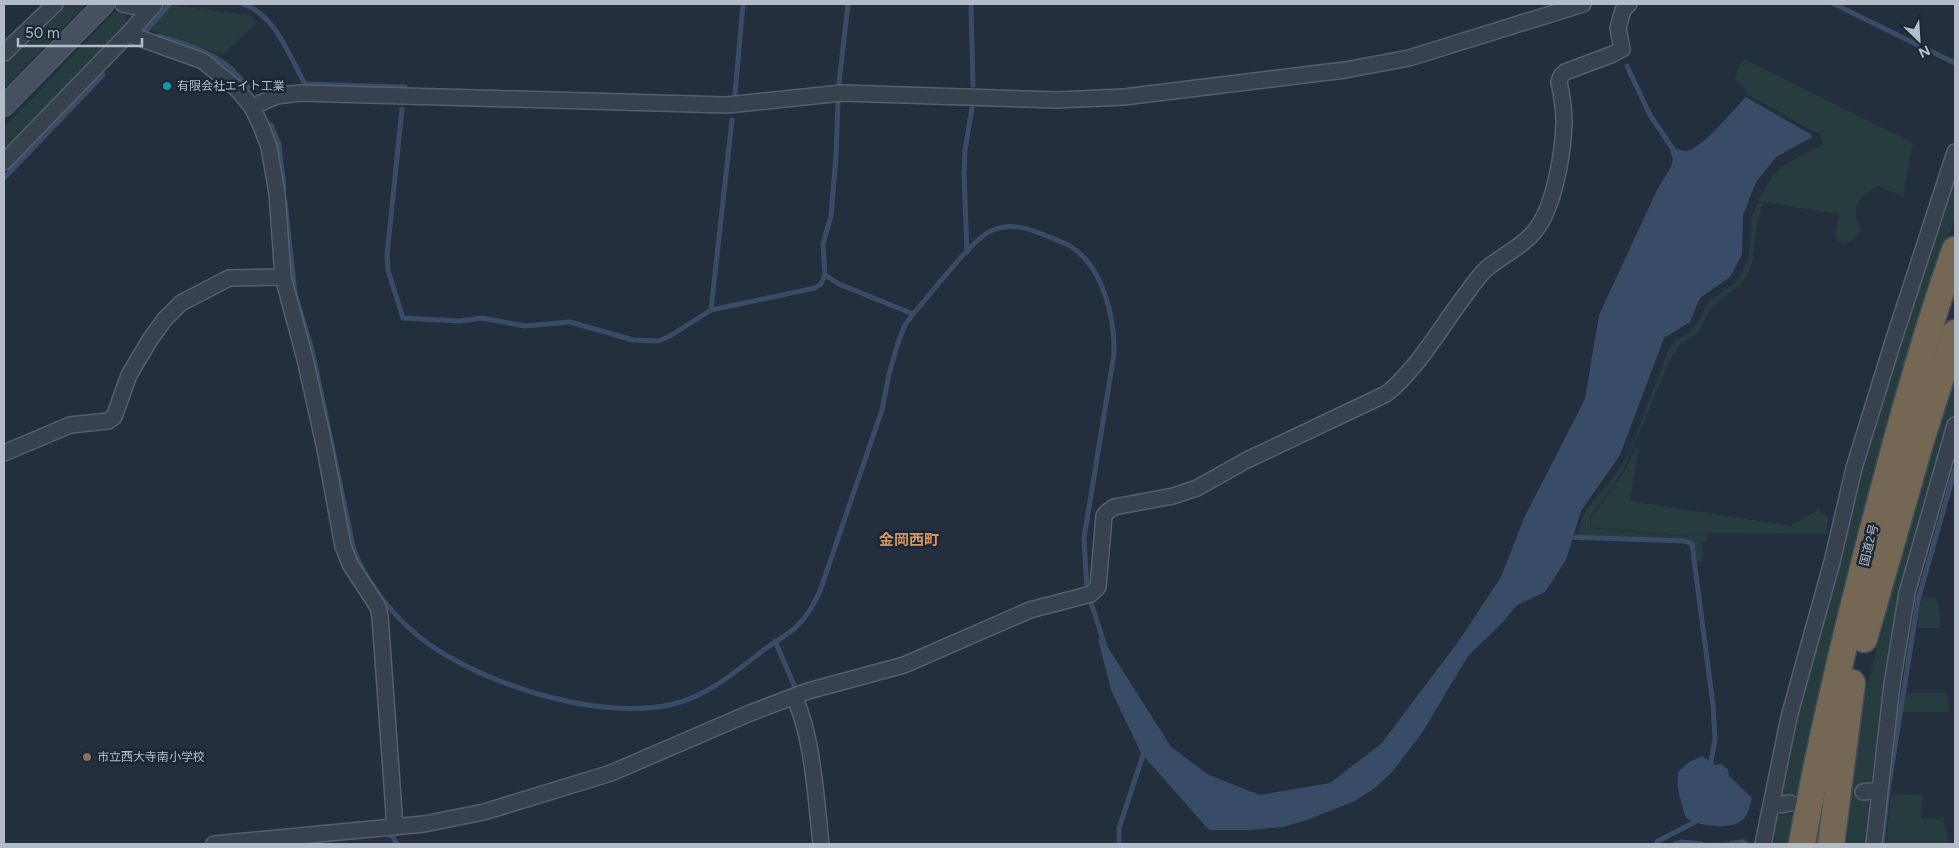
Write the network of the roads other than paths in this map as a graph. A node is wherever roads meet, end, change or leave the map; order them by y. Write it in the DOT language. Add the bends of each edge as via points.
graph roads {
  1 [pos="55,4"];
  2 [pos="104,4"];
  3 [pos="123,4"];
  4 [pos="1583,4"];
  5 [pos="1629,4"];
  6 [pos="152,7"];
  7 [pos="128,34"];
  8 [pos="4,53"];
  9 [pos="4,106"];
  10 [pos="252,108"];
  11 [pos="1954,157"];
  12 [pos="4,162"];
  13 [pos="1955,250"];
  14 [pos="283,277"];
  15 [pos="1955,333"];
  16 [pos="1955,425"];
  17 [pos="4,454"];
  18 [pos="1852,683"];
  19 [pos="794,697"];
  20 [pos="1879,790"];
  21 [pos="1864,792"];
  22 [pos="1790,803"];
  23 [pos="1771,806"];
  24 [pos="394,827"];
  25 [pos="321,838"];
  26 [pos="285,841"];
  27 [pos="214,844"];
  28 [pos="821,844"];
  29 [pos="1763,844"];
  30 [pos="1802,844"];
  31 [pos="1817,844"];
  32 [pos="1831,844"];
  33 [pos="1874,844"];
  1 -- 8 [label="street"];
  2 -- 9 [label="main road"];
  3 -- 6 [label="street"];
  4 -- 10 [label="street" via="1409,58 1345,70 1124,97 1057,100 842,93 727,105 300,93 276,96"];
  5 -- 19 [label="street" via="1623,10 1618,28 1622,49 1561,76 1563,140 1544,218 1522,244 1485,270 1396,386 1386,394 1247,460 1197,488 1114,507 1104,516 1098,587 1087,596 1030,610 904,665"];
  6 -- 7 [label="street"];
  7 -- 10 [label="street" via="203,61 237,89"];
  7 -- 12 [label="street"];
  10 -- 14 [label="street" via="269,147 277,193"];
  11 -- 23 [label="street" via="1854,468 1789,717"];
  13 -- 30 [label="highway, 国道2号" via="1897,438 1815,769"];
  14 -- 17 [label="street" via="228,278 181,302 146,345 129,375 114,417 108,421 70,425"];
  14 -- 24 [label="street" via="305,358 343,546 380,616"];
  15 -- 18 [label="highway, 国道2号"];
  16 -- 20 [label="street" via="1907,593"];
  18 -- 31 [label="highway, 国道2号"];
  18 -- 32 [label="highway"];
  19 -- 24 [label="street" via="611,774 484,812"];
  19 -- 28 [label="street" via="801,711 814,774"];
  20 -- 21 [label="street"];
  20 -- 33 [label="street"];
  22 -- 23 [label="street"];
  23 -- 29 [label="street"];
  24 -- 25 [label="street"];
  25 -- 26 [label="street"];
  26 -- 27 [label="street"];
}
